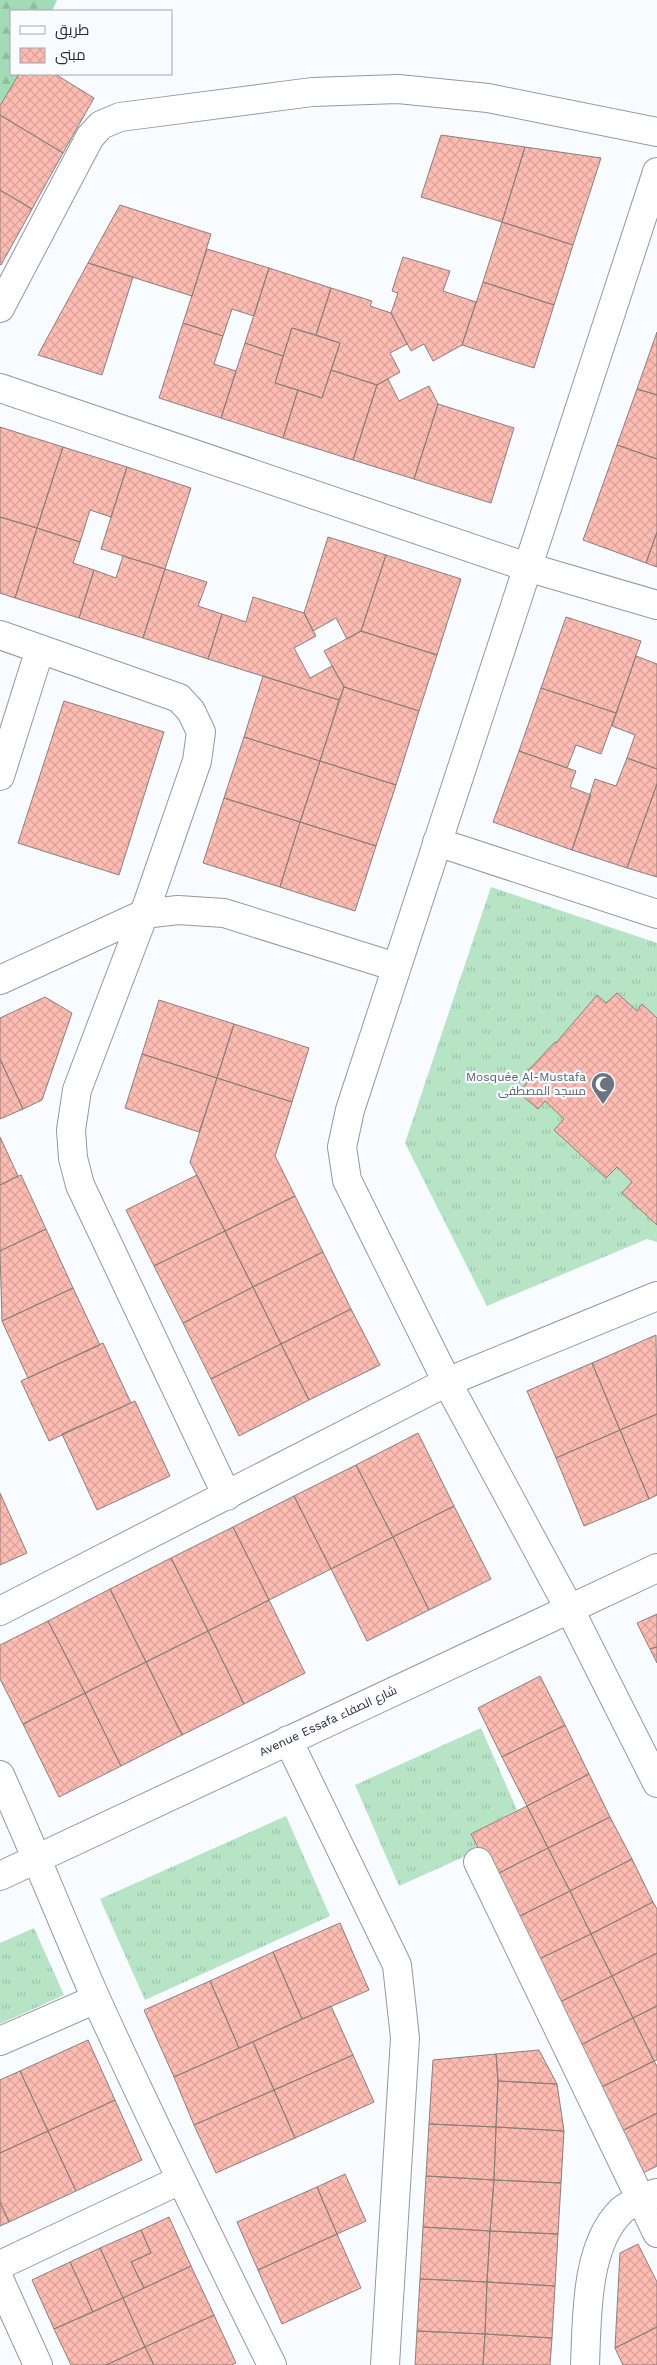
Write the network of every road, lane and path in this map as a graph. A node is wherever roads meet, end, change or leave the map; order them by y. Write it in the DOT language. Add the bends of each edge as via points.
graph roads {
  1 [pos="657,132"];
  2 [pos="657,172"];
  3 [pos="0,308"];
  4 [pos="0,388"];
  5 [pos="528,567"];
  6 [pos="657,605"];
  7 [pos="0,636"];
  8 [pos="40,649"];
  9 [pos="0,776"];
  10 [pos="437,842"];
  11 [pos="144,914"];
  12 [pos="657,914"];
  13 [pos="396,967"];
  14 [pos="0,980"];
  15 [pos="657,1296"];
  16 [pos="447,1382"];
  17 [pos="227,1496"];
  18 [pos="657,1568"];
  19 [pos="569,1608"];
  20 [pos="0,1611"];
  21 [pos="288,1740"];
  22 [pos="0,1775"];
  23 [pos="657,1783"];
  24 [pos="38,1858"];
  25 [pos="478,1862"];
  26 [pos="0,1876"];
  27 [pos="96,1999"];
  28 [pos="0,2041"];
  29 [pos="180,2180"];
  30 [pos="649,2196"];
  31 [pos="657,2233"];
  32 [pos="0,2265"];
  33 [pos="0,2281"];
  34 [pos="38,2365"];
  35 [pos="272,2365"];
  36 [pos="385,2365"];
  37 [pos="585,2365"];
  1 -- 3 [label="street" via="488,98 398,89 312,92 120,117 101,125 90,137"];
  2 -- 5 [label="street"];
  4 -- 5 [label="street"];
  5 -- 6 [label="street"];
  5 -- 10 [label="street"];
  7 -- 8 [label="street"];
  8 -- 9 [label="street"];
  8 -- 11 [label="street" via="179,698 191,711 201,732 197,761"];
  10 -- 12 [label="street"];
  10 -- 13 [label="street"];
  11 -- 13 [label="street" via="178,910 224,913"];
  11 -- 14 [label="street"];
  11 -- 17 [label="street" via="77,1090 71,1130 73,1158 80,1185"];
  13 -- 16 [label="street" via="350,1110 342,1147 346,1180"];
  15 -- 16 [label="street"];
  16 -- 17 [label="street"];
  16 -- 19 [label="street"];
  17 -- 20 [label="street"];
  18 -- 19 [label="street, Avenue Essafa شارع الصفاء"];
  19 -- 21 [label="street, Avenue Essafa شارع الصفاء"];
  19 -- 23 [label="street"];
  21 -- 24 [label="street, Avenue Essafa شارع الصفاء"];
  21 -- 36 [label="street" via="397,1965 405,2038"];
  22 -- 24 [label="street"];
  24 -- 26 [label="street, Avenue Essafa شارع الصفاء"];
  24 -- 27 [label="street"];
  25 -- 30 [label="street"];
  27 -- 28 [label="street"];
  27 -- 29 [label="street"];
  29 -- 32 [label="street"];
  29 -- 35 [label="street"];
  30 -- 31 [label="street"];
  30 -- 37 [label="street" via="622,2210 606,2232 597,2253 588,2300"];
  33 -- 34 [label="street"];
}
